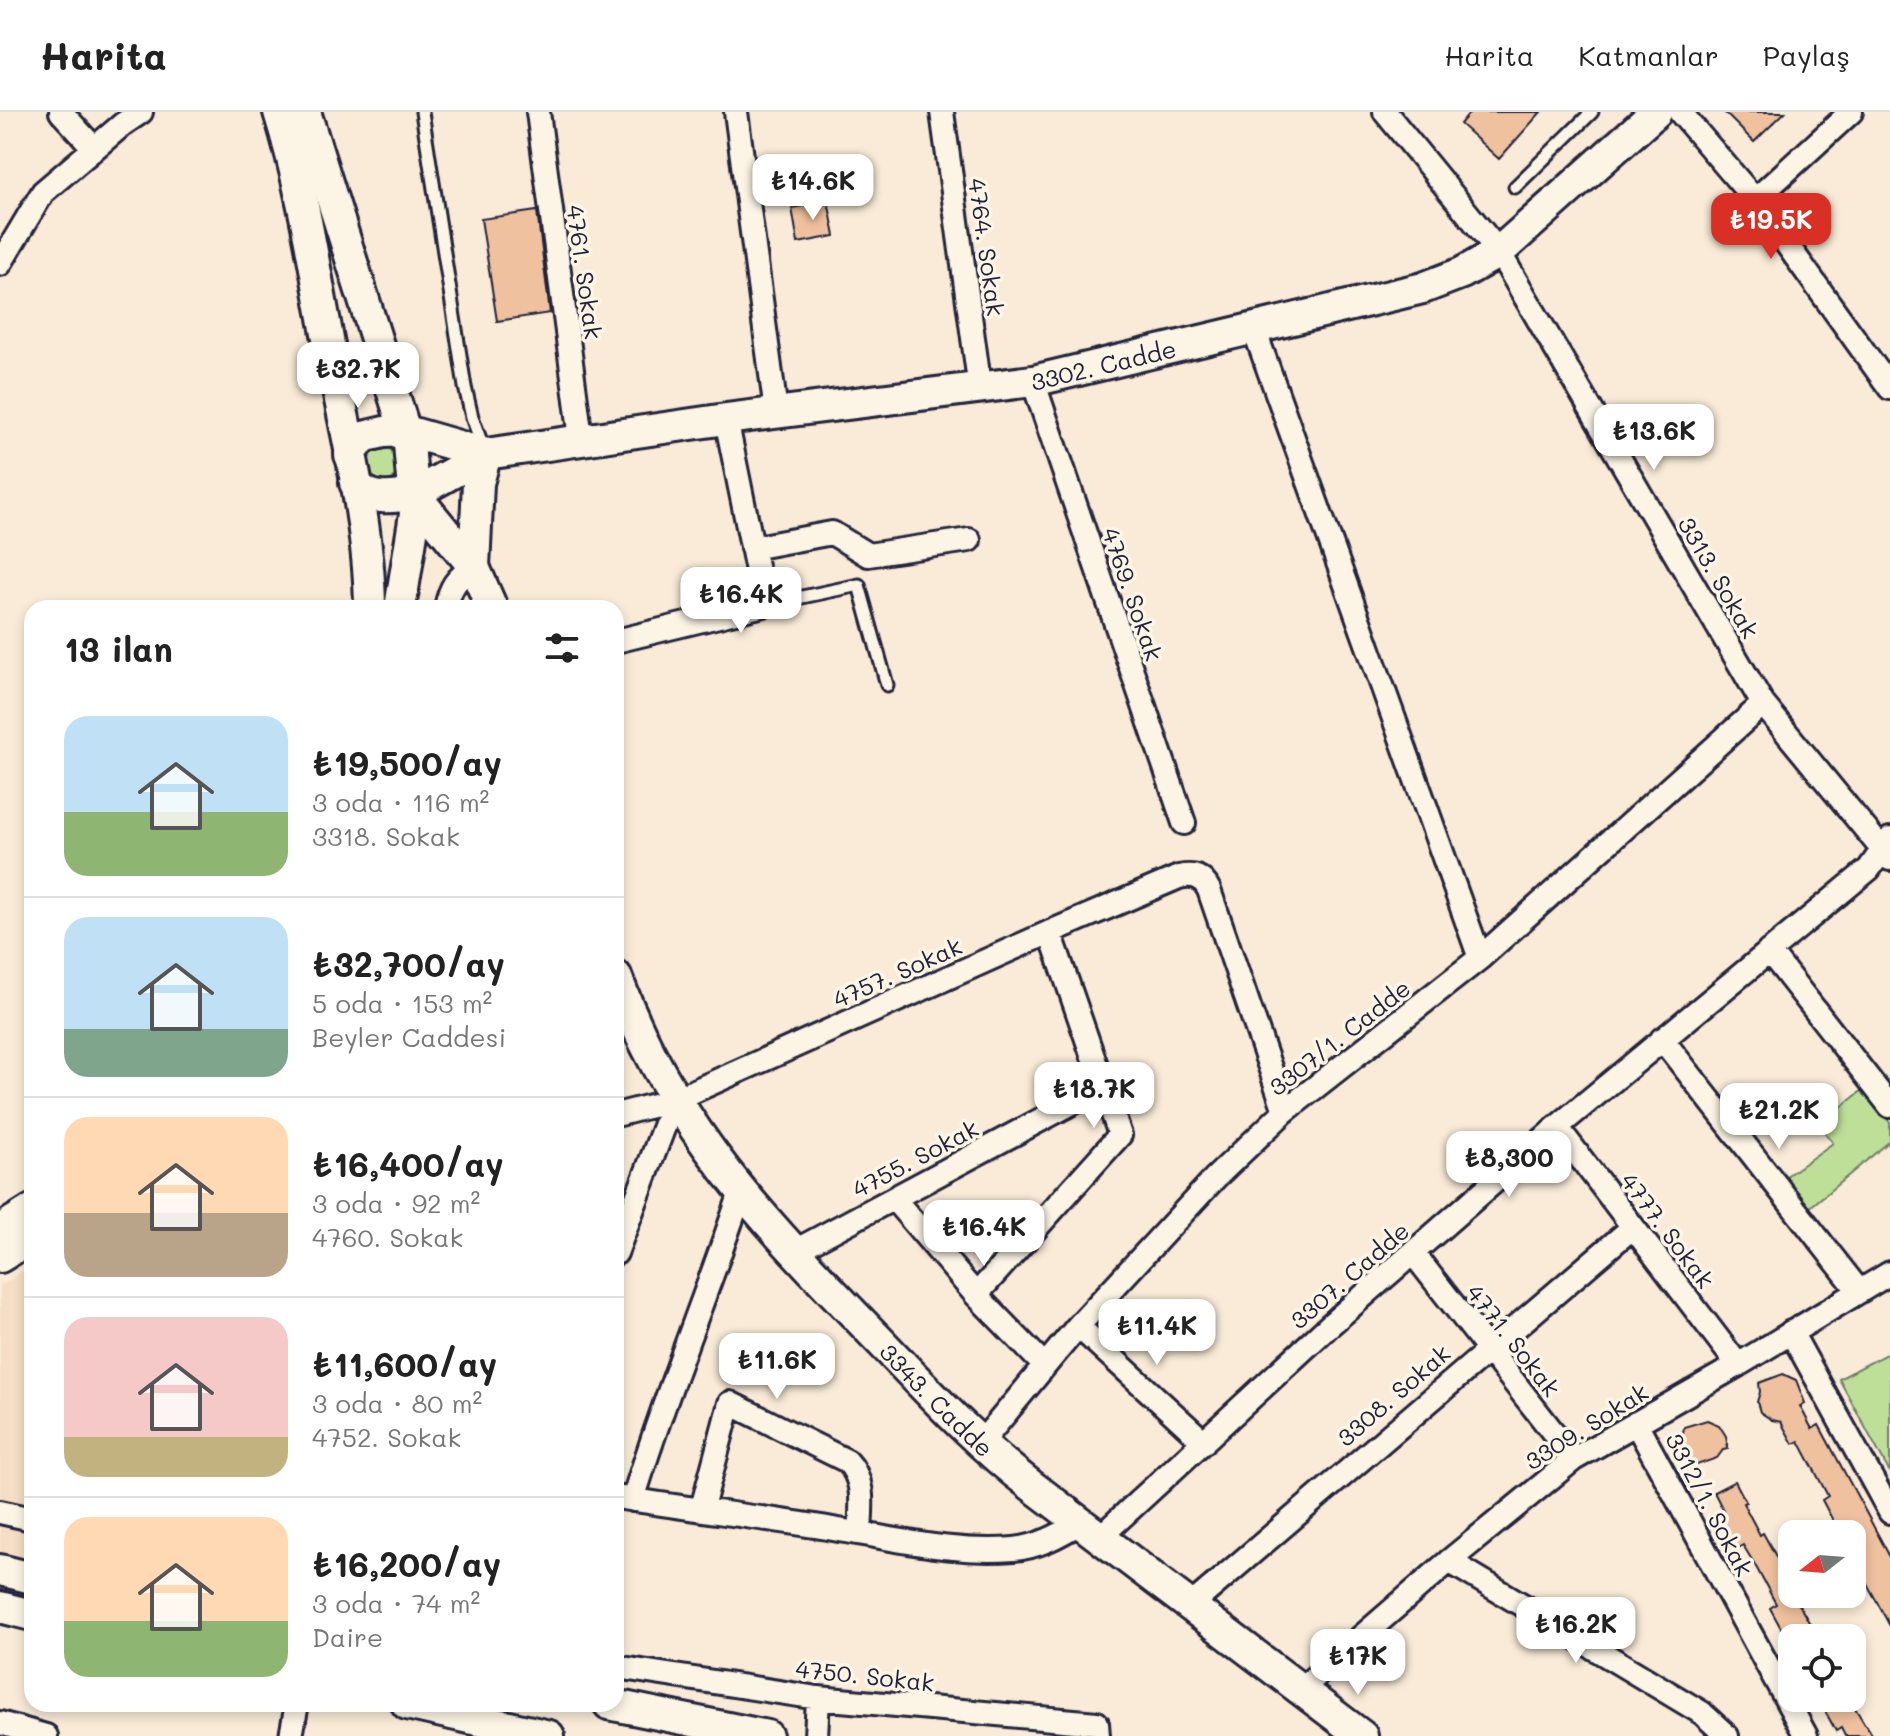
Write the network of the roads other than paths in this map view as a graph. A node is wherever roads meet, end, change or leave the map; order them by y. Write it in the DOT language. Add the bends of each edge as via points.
graph roads {
  1 [pos="61,112"];
  2 [pos="141,112"];
  3 [pos="279,112"];
  4 [pos="305,112"];
  5 [pos="422,112"];
  6 [pos="538,112"];
  7 [pos="736,112"];
  8 [pos="942,112"];
  9 [pos="1385,112"];
  10 [pos="1592,112"];
  11 [pos="1656,112"];
  12 [pos="1680,112"];
  13 [pos="1851,112"];
  14 [pos="94,148"];
  15 [pos="1515,187"];
  16 [pos="1755,200"];
  17 [pos="1499,252"];
  18 [pos="0,264"];
  19 [pos="1254,329"];
  20 [pos="1033,381"];
  21 [pos="1890,388"];
  22 [pos="980,389"];
  23 [pos="776,412"];
  24 [pos="726,419"];
  25 [pos="406,431"];
  26 [pos="581,438"];
  27 [pos="486,454"];
  28 [pos="352,469"];
  29 [pos="414,494"];
  30 [pos="969,540"];
  31 [pos="752,548"];
  32 [pos="474,567"];
  33 [pos="370,600"];
  34 [pos="401,600"];
  35 [pos="448,600"];
  36 [pos="488,600"];
  37 [pos="764,605"];
  38 [pos="624,639"];
  39 [pos="887,685"];
  40 [pos="1763,704"];
  41 [pos="1184,823"];
  42 [pos="1888,849"];
  43 [pos="1050,932"];
  44 [pos="1769,951"];
  45 [pos="1480,958"];
  46 [pos="624,999"];
  47 [pos="1662,1039"];
  48 [pos="1104,1086"];
  49 [pos="674,1100"];
  50 [pos="1890,1106"];
  51 [pos="1285,1111"];
  52 [pos="624,1113"];
  53 [pos="1557,1127"];
  54 [pos="741,1192"];
  55 [pos="894,1199"];
  56 [pos="24,1215"];
  57 [pos="1633,1227"];
  58 [pos="0,1230"];
  59 [pos="624,1232"];
  60 [pos="24,1242"];
  61 [pos="793,1252"];
  62 [pos="1413,1253"];
  63 [pos="0,1257"];
  64 [pos="1890,1273"];
  65 [pos="1859,1291"];
  66 [pos="976,1295"];
  67 [pos="1078,1326"];
  68 [pos="1791,1332"];
  69 [pos="1488,1348"];
  70 [pos="1044,1365"];
  71 [pos="1738,1365"];
  72 [pos="1636,1423"];
  73 [pos="1204,1442"];
  74 [pos="980,1444"];
  75 [pos="1574,1459"];
  76 [pos="624,1498"];
  77 [pos="702,1508"];
  78 [pos="0,1512"];
  79 [pos="1890,1512"];
  80 [pos="24,1517"];
  81 [pos="1090,1529"];
  82 [pos="860,1533"];
  83 [pos="1449,1561"];
  84 [pos="0,1570"];
  85 [pos="24,1576"];
  86 [pos="1190,1606"];
  87 [pos="0,1607"];
  88 [pos="24,1613"];
  89 [pos="624,1668"];
  90 [pos="818,1698"];
  91 [pos="1310,1698"];
  92 [pos="624,1707"];
  93 [pos="296,1712"];
  94 [pos="442,1712"];
  95 [pos="0,1723"];
  96 [pos="46,1736"];
  97 [pos="291,1736"];
  98 [pos="549,1736"];
  99 [pos="767,1736"];
  100 [pos="816,1736"];
  101 [pos="1098,1736"];
  102 [pos="1335,1736"];
  103 [pos="1362,1736"];
  104 [pos="1727,1736"];
  105 [pos="1806,1736"];
  1 -- 14 [label="street"];
  2 -- 14 [label="street"];
  3 -- 28 [label="street" via="300,194"];
  4 -- 25 [label="street"];
  5 -- 27 [label="lane" via="468,402"];
  6 -- 26 [label="street, 4761. Sokak"];
  7 -- 23 [label="street"];
  8 -- 22 [label="street, 4764. Sokak"];
  9 -- 17 [label="street, 3313. Sokak"];
  10 -- 15 [label="lane"];
  11 -- 17 [label="street, 3302. Cadde"];
  12 -- 16 [label="street"];
  13 -- 16 [label="street"];
  14 -- 18 [label="street" via="43,192"];
  16 -- 21 [label="street"];
  17 -- 19 [label="street, 3302. Cadde" via="1423,288"];
  17 -- 40 [label="street, 3313. Sokak"];
  19 -- 20 [label="street, 3302. Cadde"];
  19 -- 45 [label="street"];
  20 -- 22 [label="street, 3302. Cadde"];
  20 -- 41 [label="street, 4769. Sokak"];
  22 -- 23 [label="street, 3302. Cadde"];
  23 -- 24 [label="street, 3302. Cadde"];
  24 -- 26 [label="street, 3302. Cadde"];
  24 -- 31 [label="street"];
  25 -- 27 [label="street, 3302. Cadde"];
  25 -- 28 [label="street" via="363,437"];
  25 -- 29 [label="street"];
  26 -- 27 [label="street, 3302. Cadde"];
  27 -- 29 [label="street, 3302. Cadde"];
  27 -- 32 [label="street" via="478,483"];
  28 -- 29 [label="street" via="366,494"];
  28 -- 33 [label="street"];
  29 -- 32 [label="street"];
  29 -- 34 [label="street"];
  30 -- 31 [label="street" via="868,555 832,533"];
  31 -- 37 [label="street"];
  32 -- 35 [label="street" via="452,585"];
  32 -- 36 [label="street"];
  37 -- 38 [label="street"];
  37 -- 39 [label="lane" via="859,585"];
  40 -- 42 [label="street, 3313. Sokak"];
  40 -- 45 [label="street, 3307/1. Cadde"];
  42 -- 44 [label="street, 3307. Cadde"];
  43 -- 48 [label="street"];
  43 -- 49 [label="street, 4757. Sokak"];
  43 -- 51 [label="street, 4757. Sokak" via="1179,877 1191,875 1205,882"];
  44 -- 47 [label="street, 3307. Cadde"];
  44 -- 50 [label="street"];
  45 -- 51 [label="street, 3307/1. Cadde"];
  46 -- 49 [label="street, 3343. Cadde"];
  47 -- 53 [label="street, 3307. Cadde"];
  47 -- 65 [label="street"];
  48 -- 55 [label="street, 4755. Sokak"];
  48 -- 66 [label="street" via="1120,1135"];
  49 -- 52 [label="street, 4757. Sokak"];
  49 -- 54 [label="street, 3343. Cadde"];
  49 -- 59 [label="street"];
  51 -- 67 [label="street, 3307/1. Cadde"];
  53 -- 57 [label="street, 4777. Sokak"];
  53 -- 62 [label="street, 3307. Cadde"];
  54 -- 61 [label="street, 3343. Cadde"];
  54 -- 76 [label="street" via="646,1455"];
  55 -- 61 [label="street, 4755. Sokak"];
  55 -- 66 [label="street"];
  56 -- 58 [label="street"];
  57 -- 69 [label="street, 3308. Sokak"];
  57 -- 71 [label="street, 4777. Sokak"];
  60 -- 63 [label="street"];
  61 -- 74 [label="street, 3343. Cadde"];
  62 -- 69 [label="street, 4771. Sokak"];
  62 -- 73 [label="street, 3307. Cadde"];
  64 -- 65 [label="street, 3309. Sokak"];
  65 -- 68 [label="street, 3309. Sokak"];
  66 -- 70 [label="street"];
  67 -- 70 [label="street, 3307/1. Cadde"];
  67 -- 73 [label="street"];
  68 -- 71 [label="street, 3309. Sokak"];
  68 -- 79 [label="street"];
  69 -- 75 [label="street, 4771. Sokak"];
  69 -- 86 [label="street, 3308. Sokak"];
  70 -- 74 [label="street, 3307/1. Cadde"];
  71 -- 72 [label="street, 3309. Sokak"];
  72 -- 75 [label="street, 3309. Sokak"];
  72 -- 105 [label="street, 3312/1. Sokak"];
  73 -- 81 [label="street, 3307. Cadde"];
  74 -- 81 [label="street, 3343. Cadde"];
  75 -- 83 [label="street, 3309. Sokak"];
  76 -- 77 [label="street, 3307. Cadde"];
  77 -- 82 [label="street, 3307. Cadde"];
  77 -- 82 [label="street" via="730,1403 847,1461 861,1489"];
  78 -- 80 [label="street"];
  81 -- 82 [label="street, 3307. Cadde" via="1017,1549 971,1550"];
  81 -- 86 [label="street, 3343. Cadde"];
  83 -- 91 [label="street, 3309. Sokak"];
  83 -- 104 [label="street" via="1702,1713"];
  84 -- 85 [label="street"];
  86 -- 91 [label="street, 3343. Cadde"];
  87 -- 88 [label="street"];
  89 -- 90 [label="street, 4750. Sokak"];
  90 -- 100 [label="street"];
  90 -- 101 [label="street, 4750. Sokak" via="1097,1723"];
  91 -- 102 [label="street, 3343. Cadde"];
  91 -- 103 [label="street, 3343. Cadde"];
  92 -- 99 [label="street"];
  93 -- 97 [label="street"];
  94 -- 98 [label="street"];
  95 -- 96 [label="street"];
}
